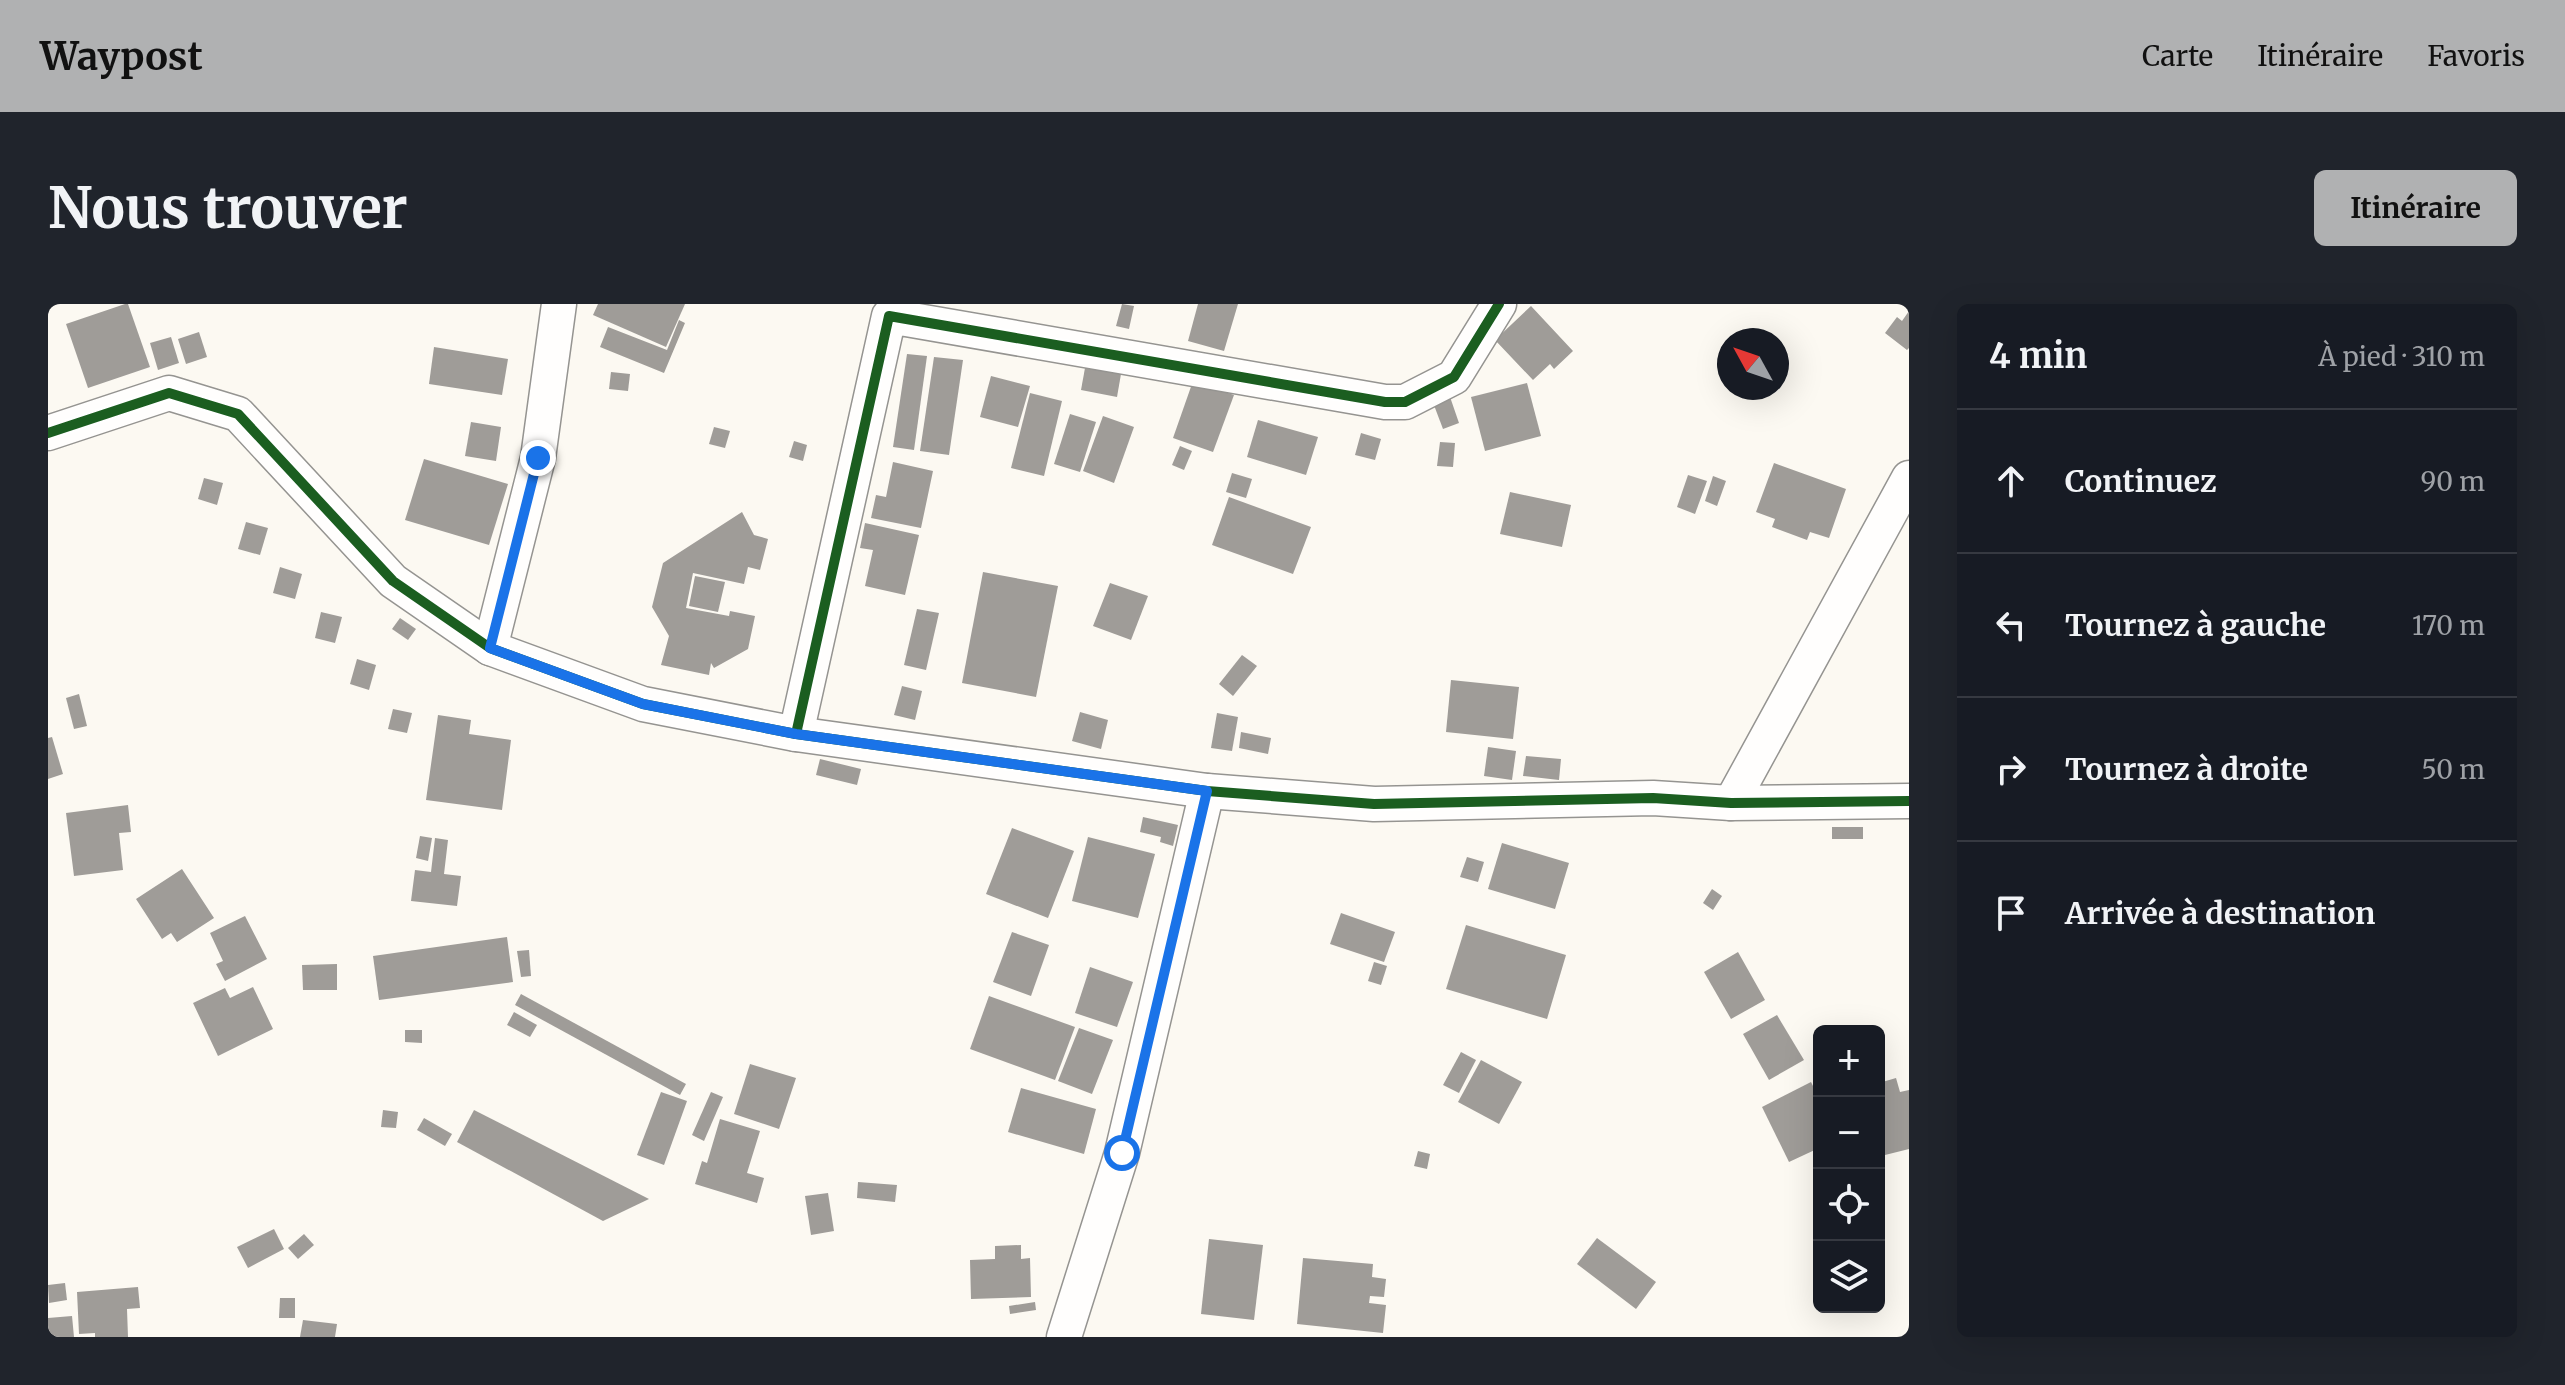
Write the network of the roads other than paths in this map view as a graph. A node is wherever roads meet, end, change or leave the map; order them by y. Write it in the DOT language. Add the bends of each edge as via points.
graph roads {
  1 [pos="559,304"];
  2 [pos="1499,304"];
  3 [pos="48,433"];
  4 [pos="1909,478"];
  5 [pos="490,648"];
  6 [pos="796,734"];
  7 [pos="1207,791"];
  8 [pos="1909,801"];
  9 [pos="1731,803"];
  10 [pos="1064,1337"];
  1 -- 5 [label="street" via="538,458"];
  2 -- 6 [label="street" via="1454,377 1405,402 889,316"];
  3 -- 5 [label="street" via="169,393 238,414 393,581"];
  4 -- 9 [label="street"];
  5 -- 6 [label="street" via="643,704"];
  6 -- 7 [label="street"];
  7 -- 9 [label="street" via="1374,804 1653,798"];
  7 -- 10 [label="street" via="1122,1153"];
  8 -- 9 [label="street"];
}
